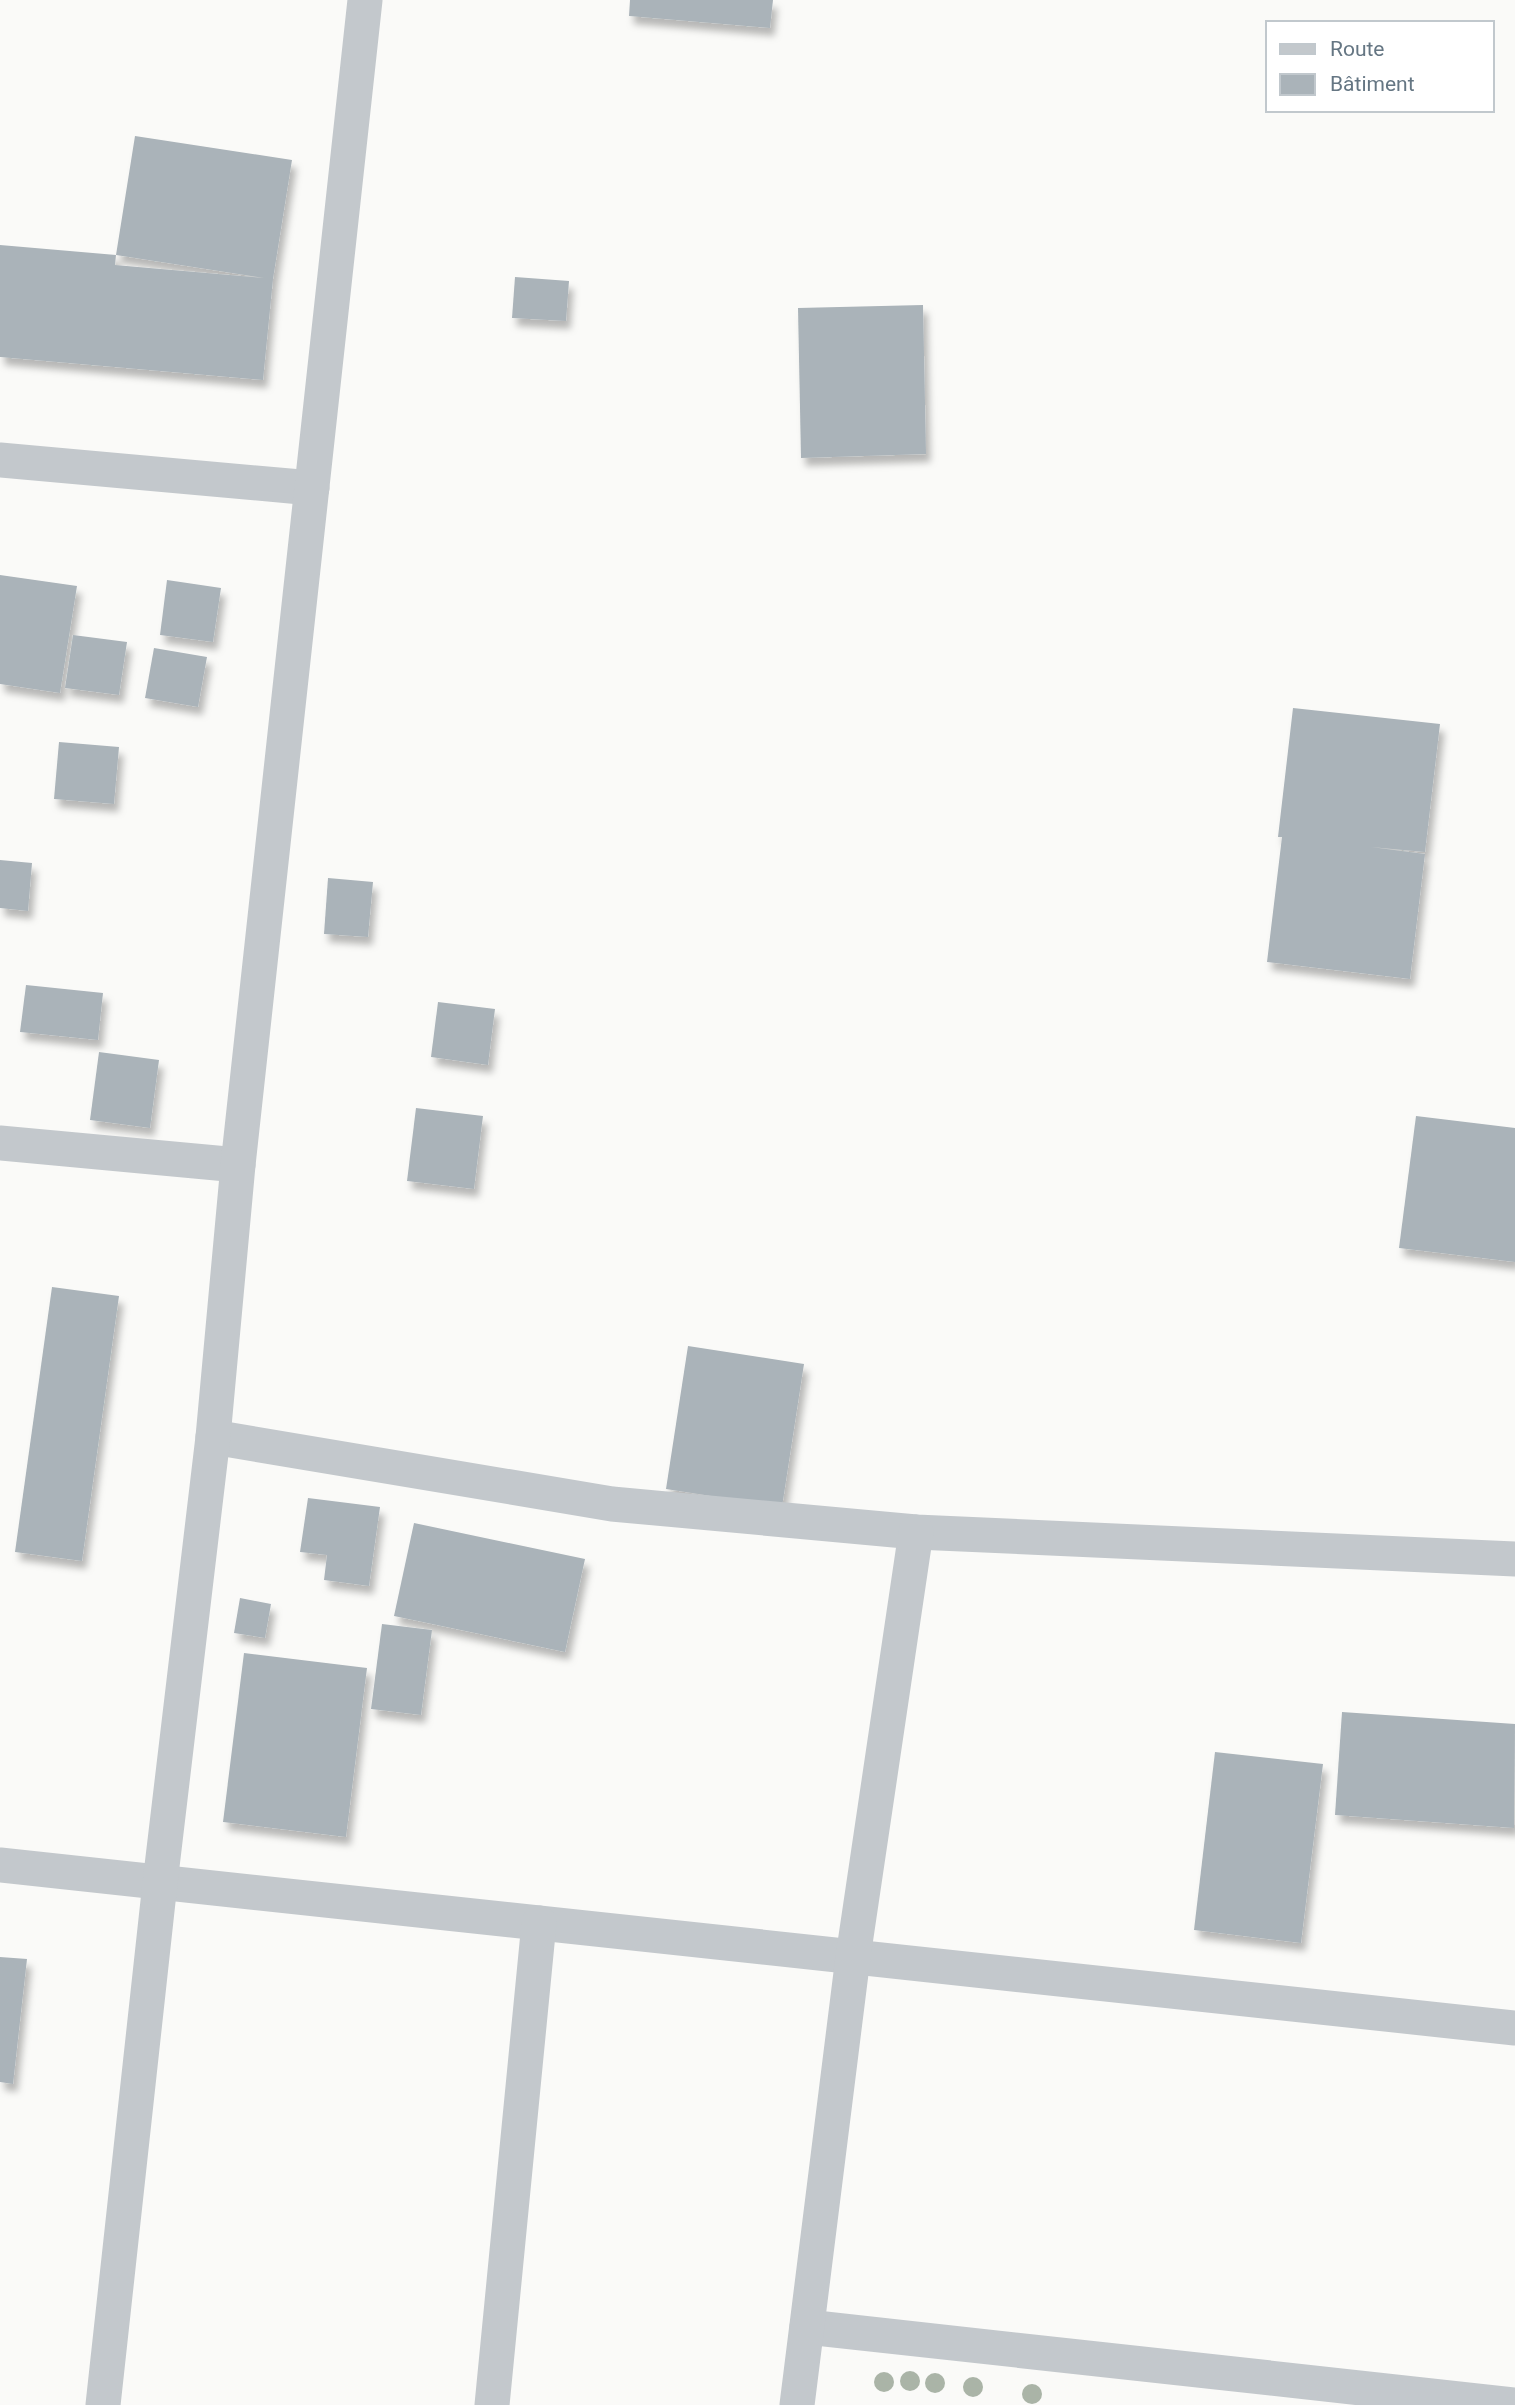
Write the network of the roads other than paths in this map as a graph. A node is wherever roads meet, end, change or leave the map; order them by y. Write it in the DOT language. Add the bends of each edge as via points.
graph roads {
  1 [pos="365,0"];
  2 [pos="0,460"];
  3 [pos="312,488"];
  4 [pos="0,1143"];
  5 [pos="238,1165"];
  6 [pos="213,1437"];
  7 [pos="916,1532"];
  8 [pos="1515,1559"];
  9 [pos="0,1866"];
  10 [pos="160,1882"];
  11 [pos="539,1923"];
  12 [pos="853,1957"];
  13 [pos="1515,2028"];
  14 [pos="807,2327"];
  15 [pos="103,2405"];
  16 [pos="492,2405"];
  17 [pos="797,2405"];
  18 [pos="1515,2405"];
  1 -- 3 [label="street"];
  2 -- 3 [label="street"];
  3 -- 5 [label="street"];
  4 -- 5 [label="street"];
  5 -- 6 [label="street"];
  6 -- 7 [label="street" via="612,1504"];
  6 -- 10 [label="street"];
  7 -- 8 [label="street"];
  7 -- 12 [label="street"];
  9 -- 10 [label="street"];
  10 -- 11 [label="street"];
  10 -- 15 [label="street"];
  11 -- 12 [label="street"];
  11 -- 16 [label="street"];
  12 -- 13 [label="street"];
  12 -- 14 [label="street"];
  14 -- 17 [label="street"];
  14 -- 18 [label="street"];
}
